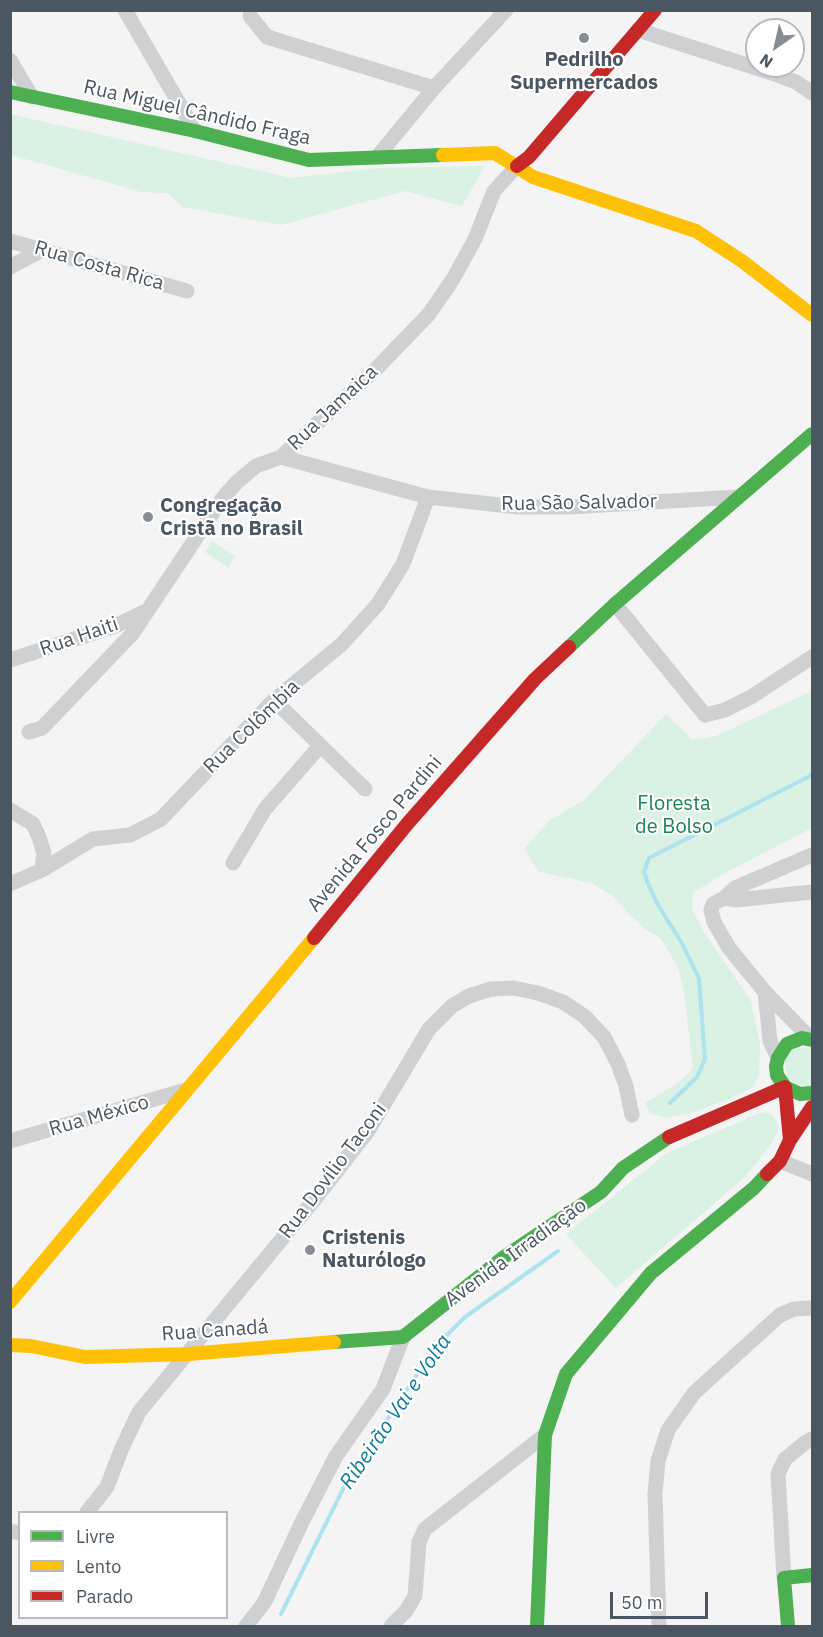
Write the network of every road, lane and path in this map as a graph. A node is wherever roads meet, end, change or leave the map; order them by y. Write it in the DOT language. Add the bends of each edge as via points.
graph roads {
  1 [pos="125,10"];
  2 [pos="506,10"];
  3 [pos="649,12"];
  4 [pos="250,16"];
  5 [pos="638,30"];
  6 [pos="10,60"];
  7 [pos="434,88"];
  8 [pos="10,92"];
  9 [pos="813,93"];
  10 [pos="32,97"];
  11 [pos="195,131"];
  12 [pos="377,157"];
  13 [pos="517,166"];
  14 [pos="10,242"];
  15 [pos="44,249"];
  16 [pos="10,267"];
  17 [pos="187,291"];
  18 [pos="813,315"];
  19 [pos="813,434"];
  20 [pos="281,457"];
  21 [pos="428,497"];
  22 [pos="738,497"];
  23 [pos="615,604"];
  24 [pos="146,611"];
  25 [pos="813,657"];
  26 [pos="10,660"];
  27 [pos="273,701"];
  28 [pos="29,732"];
  29 [pos="320,746"];
  30 [pos="365,789"];
  31 [pos="10,810"];
  32 [pos="813,855"];
  33 [pos="233,863"];
  34 [pos="42,870"];
  35 [pos="10,884"];
  36 [pos="813,892"];
  37 [pos="724,898"];
  38 [pos="765,992"];
  39 [pos="812,1039"];
  40 [pos="778,1058"];
  41 [pos="781,1081"];
  42 [pos="187,1090"];
  43 [pos="813,1094"];
  44 [pos="813,1107"];
  45 [pos="632,1115"];
  46 [pos="790,1140"];
  47 [pos="10,1141"];
  48 [pos="780,1161"];
  49 [pos="813,1174"];
  50 [pos="11,1302"];
  51 [pos="813,1308"];
  52 [pos="10,1333"];
  53 [pos="403,1337"];
  54 [pos="10,1345"];
  55 [pos="31,1346"];
  56 [pos="188,1354"];
  57 [pos="545,1435"];
  58 [pos="813,1440"];
  59 [pos="88,1511"];
  60 [pos="813,1575"];
  61 [pos="784,1578"];
  62 [pos="246,1626"];
  63 [pos="391,1626"];
  64 [pos="537,1626"];
  65 [pos="659,1626"];
  66 [pos="788,1626"];
  1 -- 11 [label="street"];
  2 -- 7 [label="street"];
  3 -- 5 [label="street"];
  4 -- 7 [label="street" via="267,37"];
  5 -- 9 [label="street" via="772,73"];
  5 -- 13 [label="street"];
  6 -- 10 [label="street"];
  7 -- 12 [label="street"];
  8 -- 10 [label="street, Rua Miguel Cândido Fraga"];
  10 -- 11 [label="street, Rua Miguel Cândido Fraga"];
  11 -- 12 [label="street, Rua Miguel Cândido Fraga" via="309,160"];
  12 -- 13 [label="street, Rua Miguel Cândido Fraga" via="495,153"];
  13 -- 18 [label="street, Rua Miguel Cândido Fraga" via="533,177 696,231"];
  13 -- 20 [label="street, Rua Jamaica" via="494,191 475,239 429,314"];
  14 -- 15 [label="street, Rua Costa Rica"];
  15 -- 16 [label="street"];
  15 -- 17 [label="street, Rua Costa Rica"];
  19 -- 22 [label="street, Avenida Fosco Pardini"];
  20 -- 21 [label="street, Rua São Salvador"];
  20 -- 24 [label="street, Rua Jamaica" via="256,466 237,482"];
  21 -- 22 [label="street, Rua São Salvador" via="518,507 569,507"];
  21 -- 27 [label="street, Rua Colômbia" via="403,564 378,604 342,644"];
  22 -- 23 [label="street, Avenida Fosco Pardini"];
  23 -- 25 [label="street" via="705,715 751,697"];
  23 -- 42 [label="street, Avenida Fosco Pardini" via="535,679 408,823"];
  24 -- 26 [label="street, Rua Haiti" via="116,626"];
  24 -- 28 [label="street, Rua Jamaica" via="132,634 42,728"];
  27 -- 29 [label="street"];
  27 -- 34 [label="street, Rua Colômbia" via="161,819 130,835 93,839"];
  29 -- 30 [label="street"];
  29 -- 33 [label="street" via="265,809"];
  31 -- 34 [label="street" via="33,825 44,853"];
  32 -- 37 [label="street" via="735,888"];
  34 -- 35 [label="street, Rua Colômbia"];
  36 -- 37 [label="street"];
  37 -- 38 [label="street" via="713,904 714,921 729,948"];
  38 -- 39 [label="street"];
  38 -- 40 [label="street" via="771,1041"];
  39 -- 40 [label="street" via="794,1040"];
  40 -- 41 [label="street"];
  41 -- 43 [label="street" via="800,1094"];
  41 -- 46 [label="street"];
  41 -- 53 [label="street, Avenida Irradiação" via="759,1097 665,1139 623,1168 601,1192 504,1257"];
  42 -- 47 [label="street, Rua México"];
  42 -- 50 [label="street, Avenida Fosco Pardini"];
  44 -- 46 [label="street"];
  45 -- 56 [label="street, Rua Dovílio Taconi" via="618,1064 604,1037 584,1016 563,1002 513,988 490,989 469,996 452,1006 429,1029 368,1131"];
  46 -- 48 [label="street"];
  48 -- 49 [label="street"];
  48 -- 57 [label="street" via="754,1188 651,1273 566,1374"];
  51 -- 65 [label="street" via="780,1315 694,1393 668,1430 658,1461 655,1494"];
  52 -- 55 [label="street"];
  53 -- 56 [label="street, Rua Canadá"];
  53 -- 62 [label="street" via="383,1389 336,1456 264,1603"];
  54 -- 55 [label="street"];
  55 -- 56 [label="street, Rua Canadá" via="85,1357"];
  56 -- 59 [label="street, Rua Dovílio Taconi" via="139,1412 107,1487"];
  57 -- 63 [label="street" via="425,1528 419,1542 415,1596"];
  57 -- 64 [label="street"];
  58 -- 61 [label="street" via="785,1460 778,1474"];
  60 -- 61 [label="street"];
  61 -- 66 [label="street"];
}
